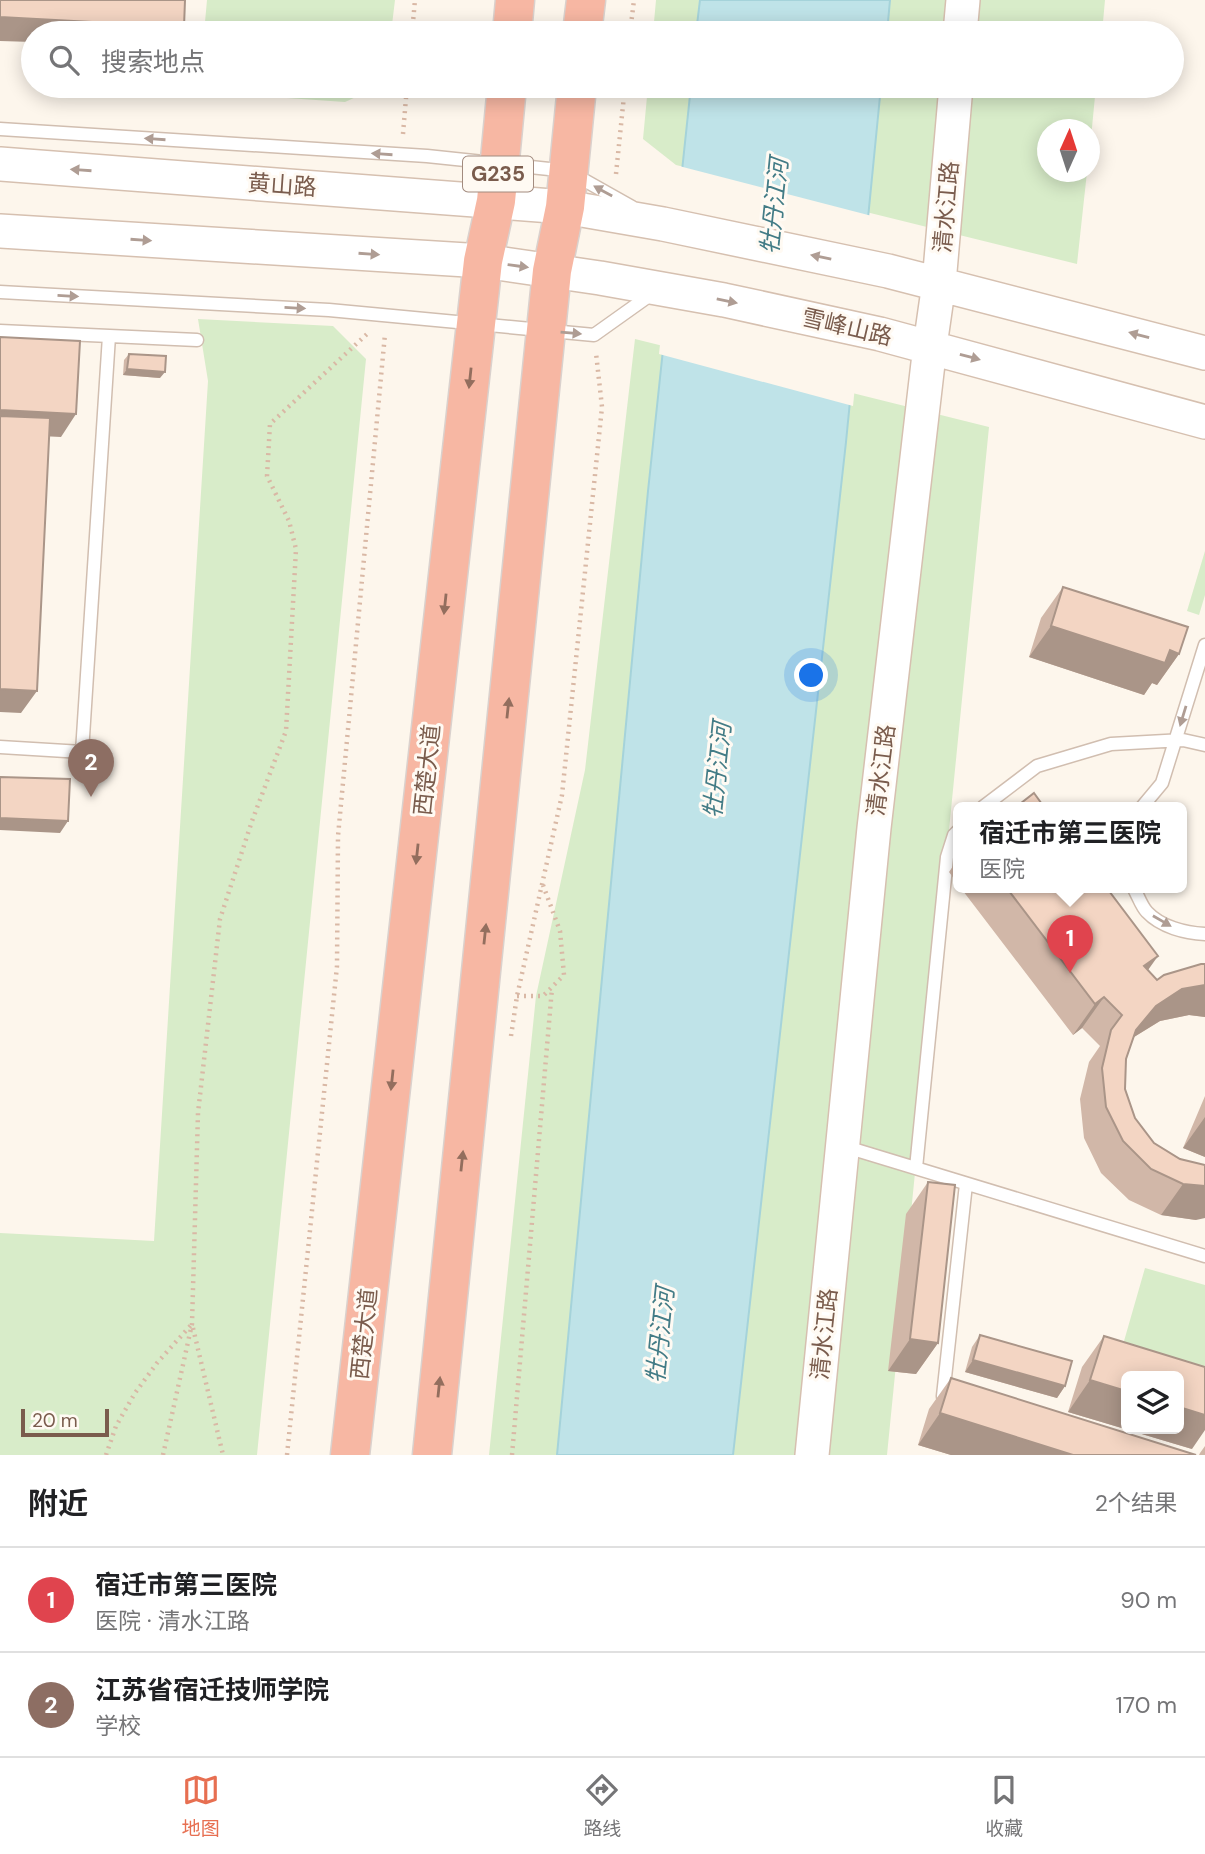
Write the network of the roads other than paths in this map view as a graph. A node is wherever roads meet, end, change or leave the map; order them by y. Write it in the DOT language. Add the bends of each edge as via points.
graph roads {
  1 [pos="515,0"];
  2 [pos="586,0"];
  3 [pos="963,0"];
  4 [pos="513,21"];
  5 [pos="583,21"];
  6 [pos="961,21"];
  7 [pos="506,98"];
  8 [pos="576,98"];
  9 [pos="955,98"];
  10 [pos="0,129"];
  11 [pos="0,164"];
  12 [pos="497,182"];
  13 [pos="566,189"];
  14 [pos="663,224"];
  15 [pos="0,231"];
  16 [pos="484,261"];
  17 [pos="552,271"];
  18 [pos="939,283"];
  19 [pos="660,288"];
  20 [pos="0,292"];
  21 [pos="477,324"];
  22 [pos="546,330"];
  23 [pos="0,331"];
  24 [pos="109,336"];
  25 [pos="197,340"];
  26 [pos="930,346"];
  27 [pos="1205,353"];
  28 [pos="1205,422"];
  29 [pos="1205,645"];
  30 [pos="1176,740"];
  31 [pos="1205,745"];
  32 [pos="0,747"];
  33 [pos="990,802"];
  34 [pos="1146,802"];
  35 [pos="953,838"];
  36 [pos="1136,893"];
  37 [pos="1205,934"];
  38 [pos="843,1146"];
  39 [pos="916,1168"];
  40 [pos="965,1184"];
  41 [pos="1205,1256"];
  42 [pos="956,1400"];
  43 [pos="350,1455"];
  44 [pos="432,1455"];
  45 [pos="812,1455"];
  1 -- 4 [label="highway"];
  2 -- 5 [label="highway"];
  3 -- 6 [label="main road"];
  7 -- 12 [label="highway, 西楚大道 / G235"];
  8 -- 13 [label="highway"];
  9 -- 18 [label="main road, 清水江路"];
  12 -- 10 [label="lane, one-way" via="401,155"];
  12 -- 11 [label="main road, 黄山路, one-way"];
  12 -- 13 [label="main road, 黄山路"];
  12 -- 16 [label="highway, 西楚大道 / G235"];
  13 -- 14 [label="main road"];
  14 -- 13 [label="lane, one-way" via="613,197"];
  13 -- 17 [label="highway"];
  18 -- 14 [label="main road, one-way"];
  15 -- 16 [label="main road, one-way"];
  16 -- 17 [label="main road, 雪峰山路, one-way"];
  16 -- 21 [label="highway, 西楚大道"];
  17 -- 19 [label="main road, 雪峰山路"];
  17 -- 22 [label="highway"];
  18 -- 26 [label="main road, 清水江路"];
  27 -- 18 [label="main road, one-way"];
  22 -- 19 [label="lane, one-way" via="594,335"];
  19 -- 26 [label="main road, 雪峰山路, one-way"];
  20 -- 21 [label="lane, one-way" via="329,310"];
  21 -- 22 [label="lane"];
  21 -- 43 [label="highway, 西楚大道, one-way"];
  44 -- 22 [label="highway, one-way"];
  23 -- 24 [label="lane"];
  24 -- 25 [label="lane"];
  24 -- 32 [label="lane" via="82,752"];
  26 -- 28 [label="main road, 雪峰山路, one-way"];
  26 -- 38 [label="main road, 清水江路" via="874,828"];
  29 -- 30 [label="lane, one-way"];
  30 -- 31 [label="lane"];
  30 -- 33 [label="lane" via="1111,744 1037,766"];
  30 -- 34 [label="lane" via="1162,783"];
  35 -- 39 [label="lane" via="947,857"];
  36 -- 37 [label="lane, one-way" via="1147,912 1162,923"];
  38 -- 39 [label="lane"];
  38 -- 45 [label="main road, 清水江路"];
  39 -- 40 [label="lane"];
  40 -- 41 [label="lane"];
  40 -- 42 [label="lane" via="943,1396"];
}
